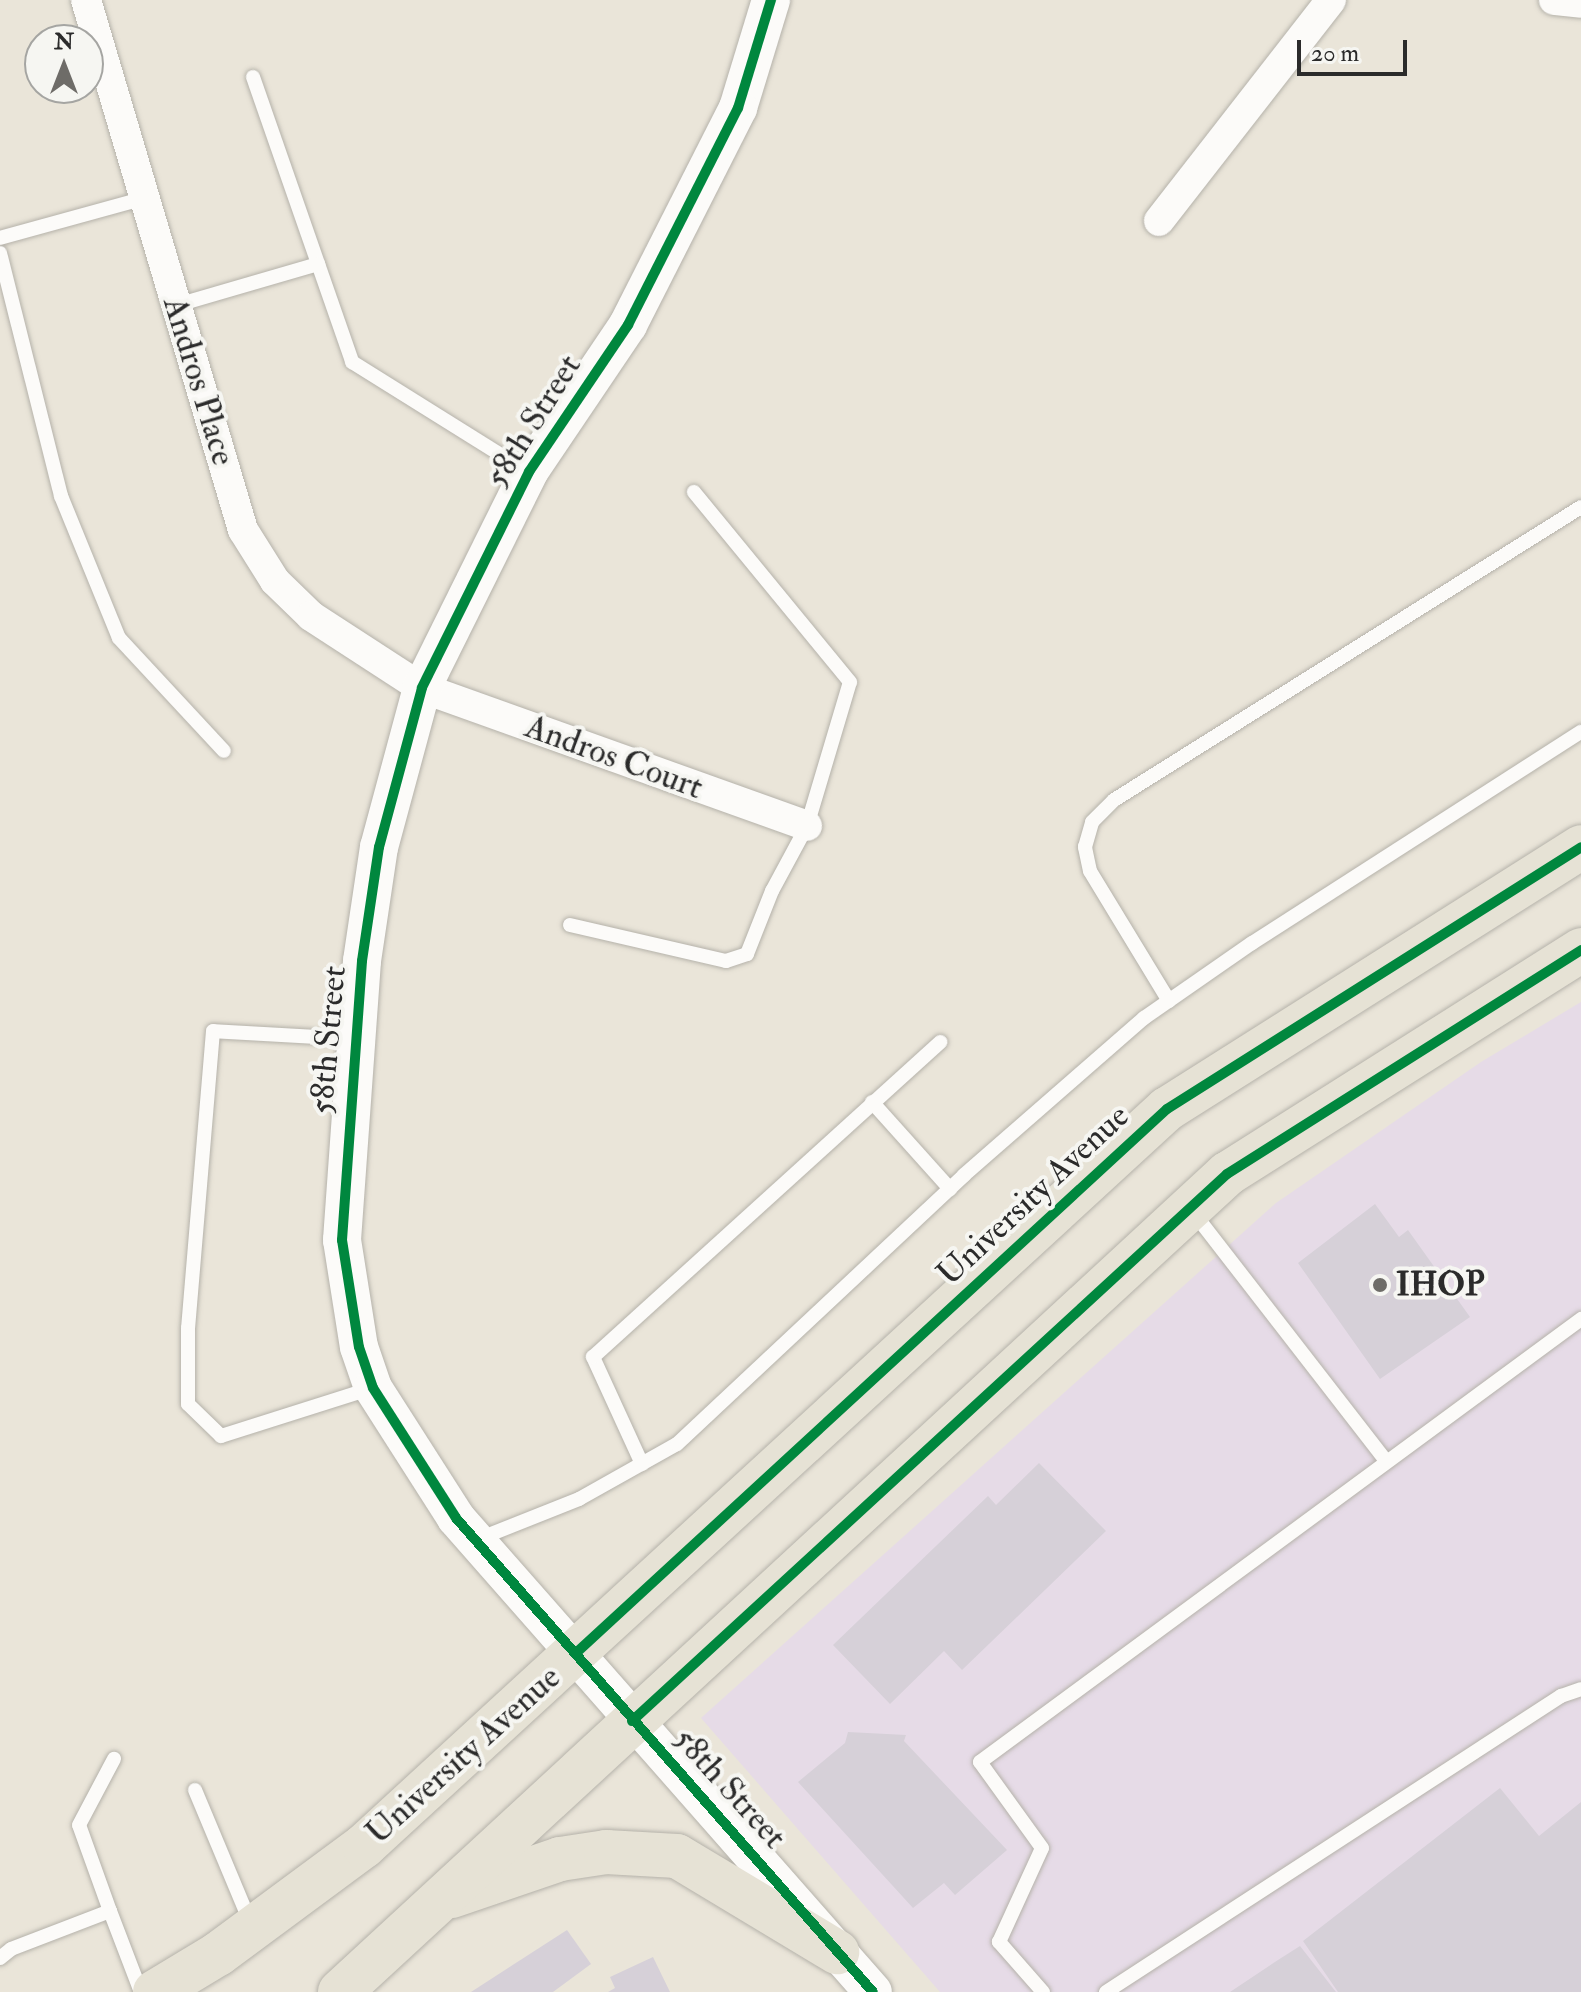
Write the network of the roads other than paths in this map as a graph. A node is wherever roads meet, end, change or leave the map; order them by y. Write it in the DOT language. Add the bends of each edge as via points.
graph roads {
  1 [pos="86,0"];
  2 [pos="771,0"];
  3 [pos="1331,0"];
  4 [pos="1554,0"];
  5 [pos="1581,3"];
  6 [pos="253,77"];
  7 [pos="145,198"];
  8 [pos="1159,221"];
  9 [pos="0,238"];
  10 [pos="0,253"];
  11 [pos="318,264"];
  12 [pos="177,305"];
  13 [pos="529,472"];
  14 [pos="694,492"];
  15 [pos="1581,507"];
  16 [pos="422,688"];
  17 [pos="1581,732"];
  18 [pos="224,751"];
  19 [pos="807,826"];
  20 [pos="1581,847"];
  21 [pos="570,925"];
  22 [pos="1581,950"];
  23 [pos="1169,1001"];
  24 [pos="354,1039"];
  25 [pos="940,1042"];
  26 [pos="872,1102"];
  27 [pos="950,1189"];
  28 [pos="1190,1208"];
  29 [pos="1581,1319"];
  30 [pos="373,1388"];
  31 [pos="1386,1461"];
  32 [pos="642,1464"];
  33 [pos="476,1540"];
  34 [pos="576,1653"];
  35 [pos="1581,1689"];
  36 [pos="632,1721"];
  37 [pos="114,1759"];
  38 [pos="195,1790"];
  39 [pos="435,1902"];
  40 [pos="110,1911"];
  41 [pos="253,1928"];
  42 [pos="837,1952"];
  43 [pos="0,1958"];
  44 [pos="141,1992"];
  45 [pos="155,1992"];
  46 [pos="340,1992"];
  47 [pos="873,1992"];
  48 [pos="1043,1992"];
  49 [pos="1106,1992"];
  1 -- 7 [label="street, Andros Place"];
  2 -- 13 [label="street, 58th Street" via="738,108 635,311"];
  3 -- 8 [label="street"];
  4 -- 5 [label="street"];
  6 -- 11 [label="lane"];
  7 -- 9 [label="lane"];
  7 -- 12 [label="street, Andros Place"];
  10 -- 18 [label="lane" via="61,496 119,638"];
  11 -- 12 [label="lane"];
  11 -- 13 [label="lane" via="352,362"];
  12 -- 16 [label="street, Andros Place" via="243,530 275,581 311,616"];
  13 -- 16 [label="street, 58th Street"];
  14 -- 19 [label="lane" via="850,682"];
  15 -- 23 [label="lane" via="1114,800 1092,822 1085,847 1090,871"];
  16 -- 19 [label="street, Andros Court"];
  16 -- 24 [label="street, 58th Street" via="379,847"];
  17 -- 23 [label="lane"];
  19 -- 21 [label="lane" via="772,891 747,954 726,961"];
  20 -- 34 [label="main road, University Avenue" via="1167,1109"];
  22 -- 28 [label="main road" via="1227,1174"];
  23 -- 27 [label="lane"];
  24 -- 30 [label="street, 58th Street" via="342,1240 359,1347"];
  24 -- 30 [label="lane" via="213,1031 188,1328 188,1404 221,1436"];
  25 -- 26 [label="lane"];
  26 -- 27 [label="lane"];
  26 -- 32 [label="lane" via="593,1357"];
  27 -- 32 [label="lane" via="677,1444"];
  28 -- 31 [label="lane"];
  28 -- 36 [label="main road"];
  29 -- 31 [label="lane"];
  30 -- 33 [label="street, 58th Street" via="417,1462"];
  31 -- 48 [label="lane" via="980,1762 1042,1848 999,1942"];
  32 -- 33 [label="lane" via="579,1499"];
  33 -- 34 [label="street, 58th Street"];
  34 -- 36 [label="street, 58th Street"];
  34 -- 41 [label="main road, University Avenue" via="364,1846"];
  35 -- 49 [label="lane" via="1561,1696"];
  36 -- 39 [label="main road"];
  36 -- 42 [label="street, 58th Street"];
  37 -- 40 [label="lane" via="79,1825"];
  38 -- 41 [label="lane"];
  39 -- 42 [label="main road" via="560,1859 606,1852 677,1856"];
  39 -- 46 [label="main road"];
  40 -- 43 [label="lane"];
  40 -- 44 [label="lane"];
  41 -- 45 [label="main road, University Avenue"];
  42 -- 47 [label="street, 58th Street"];
}
